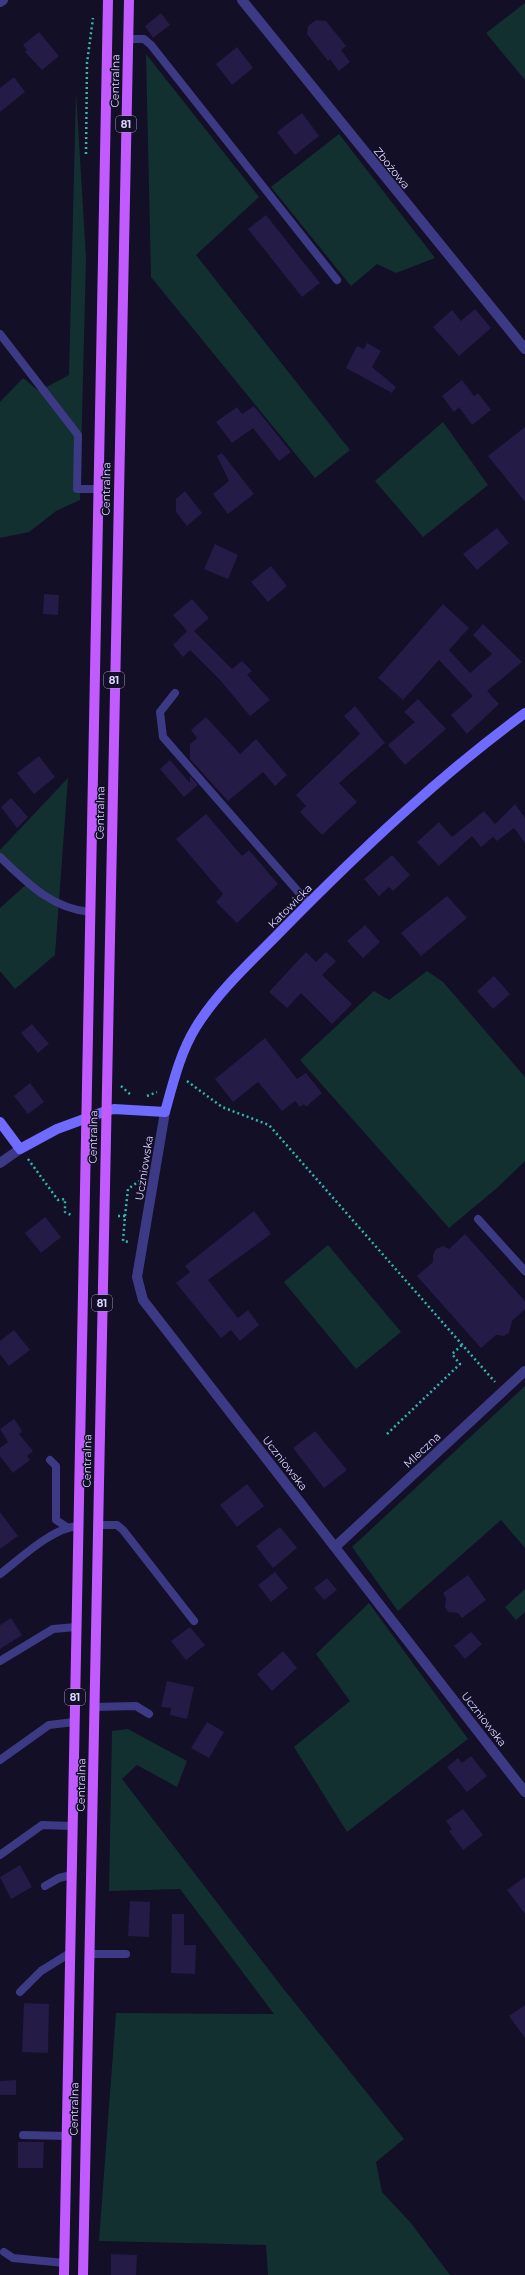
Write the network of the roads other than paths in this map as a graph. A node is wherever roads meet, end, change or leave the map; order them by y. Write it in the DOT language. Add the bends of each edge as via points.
graph roads {
  1 [pos="108,0"];
  2 [pos="129,0"];
  3 [pos="242,0"];
  4 [pos="128,39"];
  5 [pos="337,280"];
  6 [pos="0,334"];
  7 [pos="525,349"];
  8 [pos="98,489"];
  9 [pos="175,692"];
  10 [pos="525,713"];
  11 [pos="0,857"];
  12 [pos="309,904"];
  13 [pos="90,912"];
  14 [pos="106,1111"];
  15 [pos="165,1112"];
  16 [pos="85,1119"];
  17 [pos="0,1122"];
  18 [pos="20,1149"];
  19 [pos="0,1163"];
  20 [pos="478,1219"];
  21 [pos="525,1271"];
  22 [pos="525,1371"];
  23 [pos="50,1460"];
  24 [pos="98,1524"];
  25 [pos="78,1526"];
  26 [pos="67,1527"];
  27 [pos="335,1547"];
  28 [pos="0,1574"];
  29 [pos="194,1621"];
  30 [pos="76,1627"];
  31 [pos="0,1661"];
  32 [pos="94,1707"];
  33 [pos="149,1714"];
  34 [pos="74,1722"];
  35 [pos="0,1760"];
  36 [pos="525,1792"];
  37 [pos="72,1826"];
  38 [pos="0,1855"];
  39 [pos="71,1875"];
  40 [pos="45,1886"];
  41 [pos="70,1952"];
  42 [pos="89,1954"];
  43 [pos="126,1954"];
  44 [pos="20,1992"];
  45 [pos="23,2135"];
  46 [pos="67,2136"];
  47 [pos="4,2252"];
  48 [pos="64,2263"];
  49 [pos="64,2275"];
  50 [pos="83,2275"];
  1 -- 8 [label="main road, Centralna / 81"];
  2 -- 4 [label="main road, Centralna / 81"];
  3 -- 7 [label="street, Zbożowa"];
  4 -- 5 [label="lane" via="144,39 151,44"];
  4 -- 14 [label="main road, Centralna / 81"];
  6 -- 8 [label="lane" via="78,435 77,490"];
  8 -- 13 [label="main road, Centralna / 81"];
  9 -- 12 [label="lane" via="160,712 163,737"];
  10 -- 12 [label="street, Katowicka" via="431,788"];
  11 -- 13 [label="lane" via="33,888 53,902 74,910"];
  12 -- 15 [label="street, Katowicka" via="238,976 196,1027 176,1070"];
  13 -- 16 [label="main road, Centralna / 81"];
  14 -- 15 [label="street" via="114,1109"];
  14 -- 16 [label="street"];
  14 -- 24 [label="main road, Centralna / 81"];
  15 -- 27 [label="street, Uczniowska" via="137,1277 144,1300"];
  16 -- 18 [label="street" via="57,1129"];
  16 -- 25 [label="main road, Centralna / 81"];
  17 -- 18 [label="street"];
  18 -- 19 [label="street"];
  20 -- 21 [label="lane"];
  22 -- 27 [label="street, Mleczna"];
  23 -- 26 [label="lane" via="56,1466 56,1520"];
  24 -- 29 [label="lane" via="117,1525 123,1530"];
  24 -- 32 [label="main road, Centralna / 81"];
  25 -- 26 [label="lane"];
  25 -- 30 [label="main road, Centralna / 81"];
  26 -- 28 [label="lane"];
  27 -- 36 [label="street, Uczniowska"];
  30 -- 31 [label="lane" via="53,1629"];
  30 -- 34 [label="main road, Centralna / 81"];
  32 -- 33 [label="lane" via="136,1706"];
  32 -- 42 [label="main road, Centralna / 81"];
  34 -- 35 [label="lane" via="50,1725"];
  34 -- 37 [label="main road, Centralna / 81"];
  37 -- 38 [label="lane" via="42,1825"];
  37 -- 39 [label="main road, Centralna / 81"];
  39 -- 40 [label="lane"];
  39 -- 41 [label="main road, Centralna / 81"];
  41 -- 44 [label="lane" via="41,1971"];
  41 -- 46 [label="main road, Centralna / 81"];
  42 -- 43 [label="lane"];
  42 -- 50 [label="main road, Centralna / 81"];
  45 -- 46 [label="lane"];
  46 -- 48 [label="main road, Centralna / 81"];
  47 -- 48 [label="lane" via="13,2258"];
  48 -- 49 [label="main road, Centralna / 81"];
}
